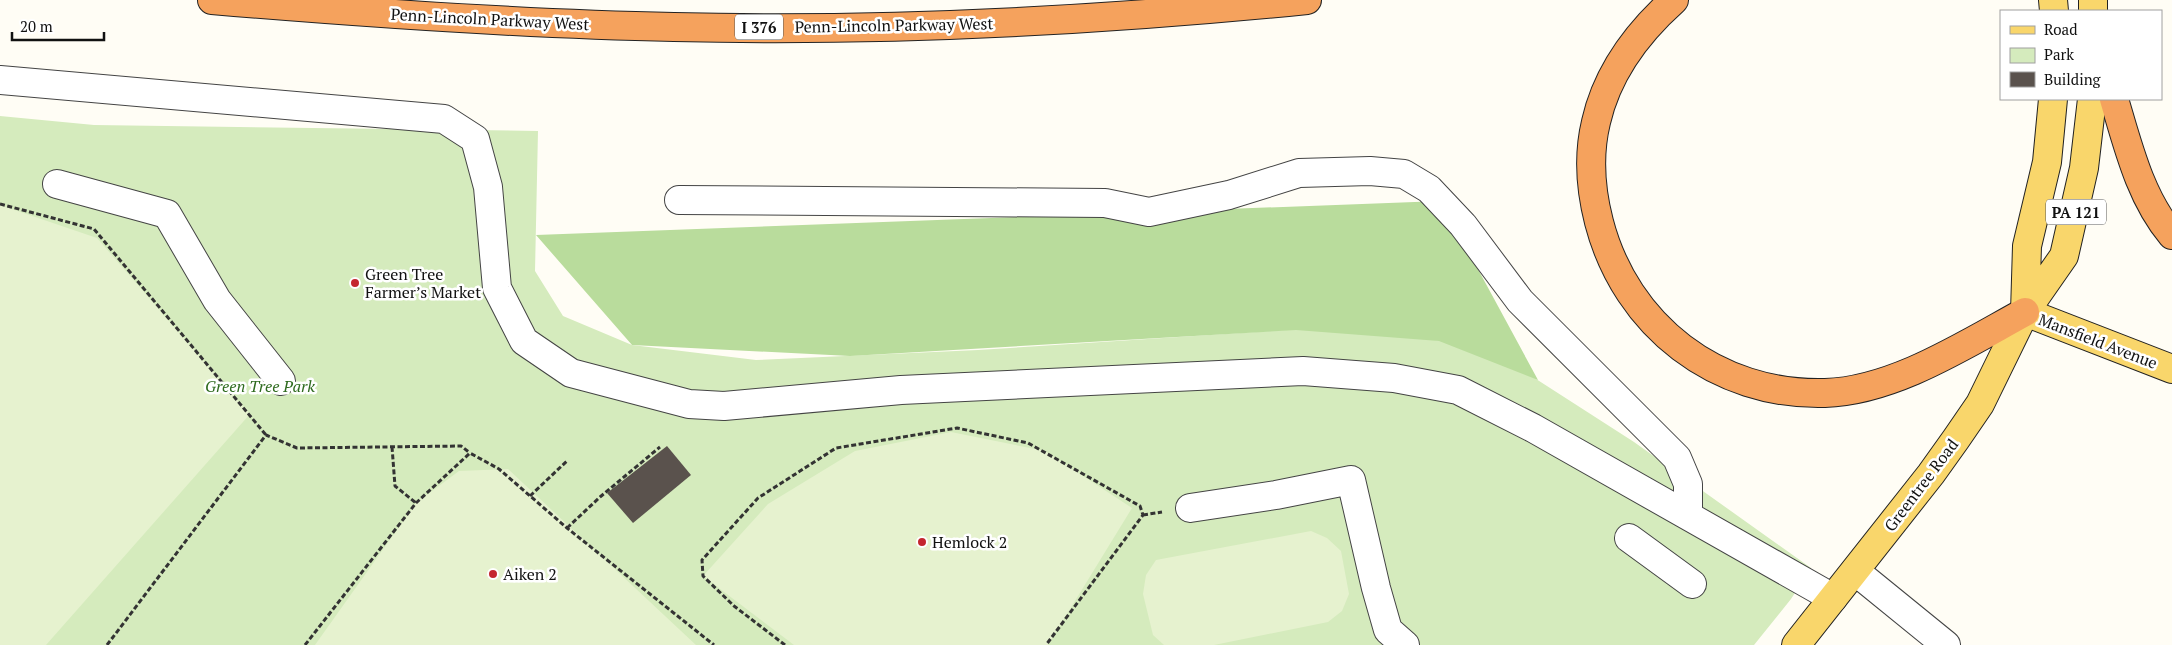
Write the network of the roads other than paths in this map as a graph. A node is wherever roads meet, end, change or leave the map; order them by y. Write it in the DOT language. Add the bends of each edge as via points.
graph roads {
  1 [pos="212,0"];
  2 [pos="1307,0"];
  3 [pos="1674,0"];
  4 [pos="0,80"];
  5 [pos="2053,100"];
  6 [pos="2092,100"];
  7 [pos="2114,100"];
  8 [pos="57,184"];
  9 [pos="679,200"];
  10 [pos="2172,235"];
  11 [pos="2025,312"];
  12 [pos="2172,369"];
  13 [pos="281,381"];
  14 [pos="1190,508"];
  15 [pos="1688,515"];
  16 [pos="1629,538"];
  17 [pos="1855,570"];
  18 [pos="1692,584"];
  19 [pos="1834,598"];
  20 [pos="1405,645"];
  21 [pos="1796,645"];
  22 [pos="1946,645"];
  1 -- 2 [label="highway, Penn-Lincoln Parkway West / I 376" via="393,15 676,27 996,23 1102,18"];
  3 -- 11 [label="highway" via="1636,38 1617,67 1596,122 1592,150 1596,208 1612,261 1642,310 1661,332 1711,367 1739,379 1798,393 1827,393 1855,389 1913,370"];
  4 -- 15 [label="lane" via="444,119 475,139 488,187 497,288 524,341 571,373 689,404 724,406 901,390 1303,371 1394,378 1458,390"];
  5 -- 11 [label="main road, Greentree Road / PA 121" via="2046,162 2027,246"];
  6 -- 11 [label="main road, Greentree Road / PA 121" via="2084,168 2064,256"];
  7 -- 10 [label="highway" via="2139,176 2151,204"];
  8 -- 13 [label="lane" via="168,214 217,300"];
  9 -- 15 [label="lane" via="1105,203 1149,212 1229,195 1299,173 1370,171 1404,174 1430,189 1463,224 1520,301 1678,458 1688,484"];
  11 -- 12 [label="main road, Mansfield Avenue"];
  11 -- 17 [label="main road, Greentree Road" via="1972,416"];
  14 -- 20 [label="lane" via="1351,480 1388,630"];
  15 -- 19 [label="lane"];
  16 -- 18 [label="lane"];
  17 -- 19 [label="main road, Greentree Road"];
  17 -- 22 [label="lane"];
  19 -- 21 [label="main road, Greentree Road"];
}
